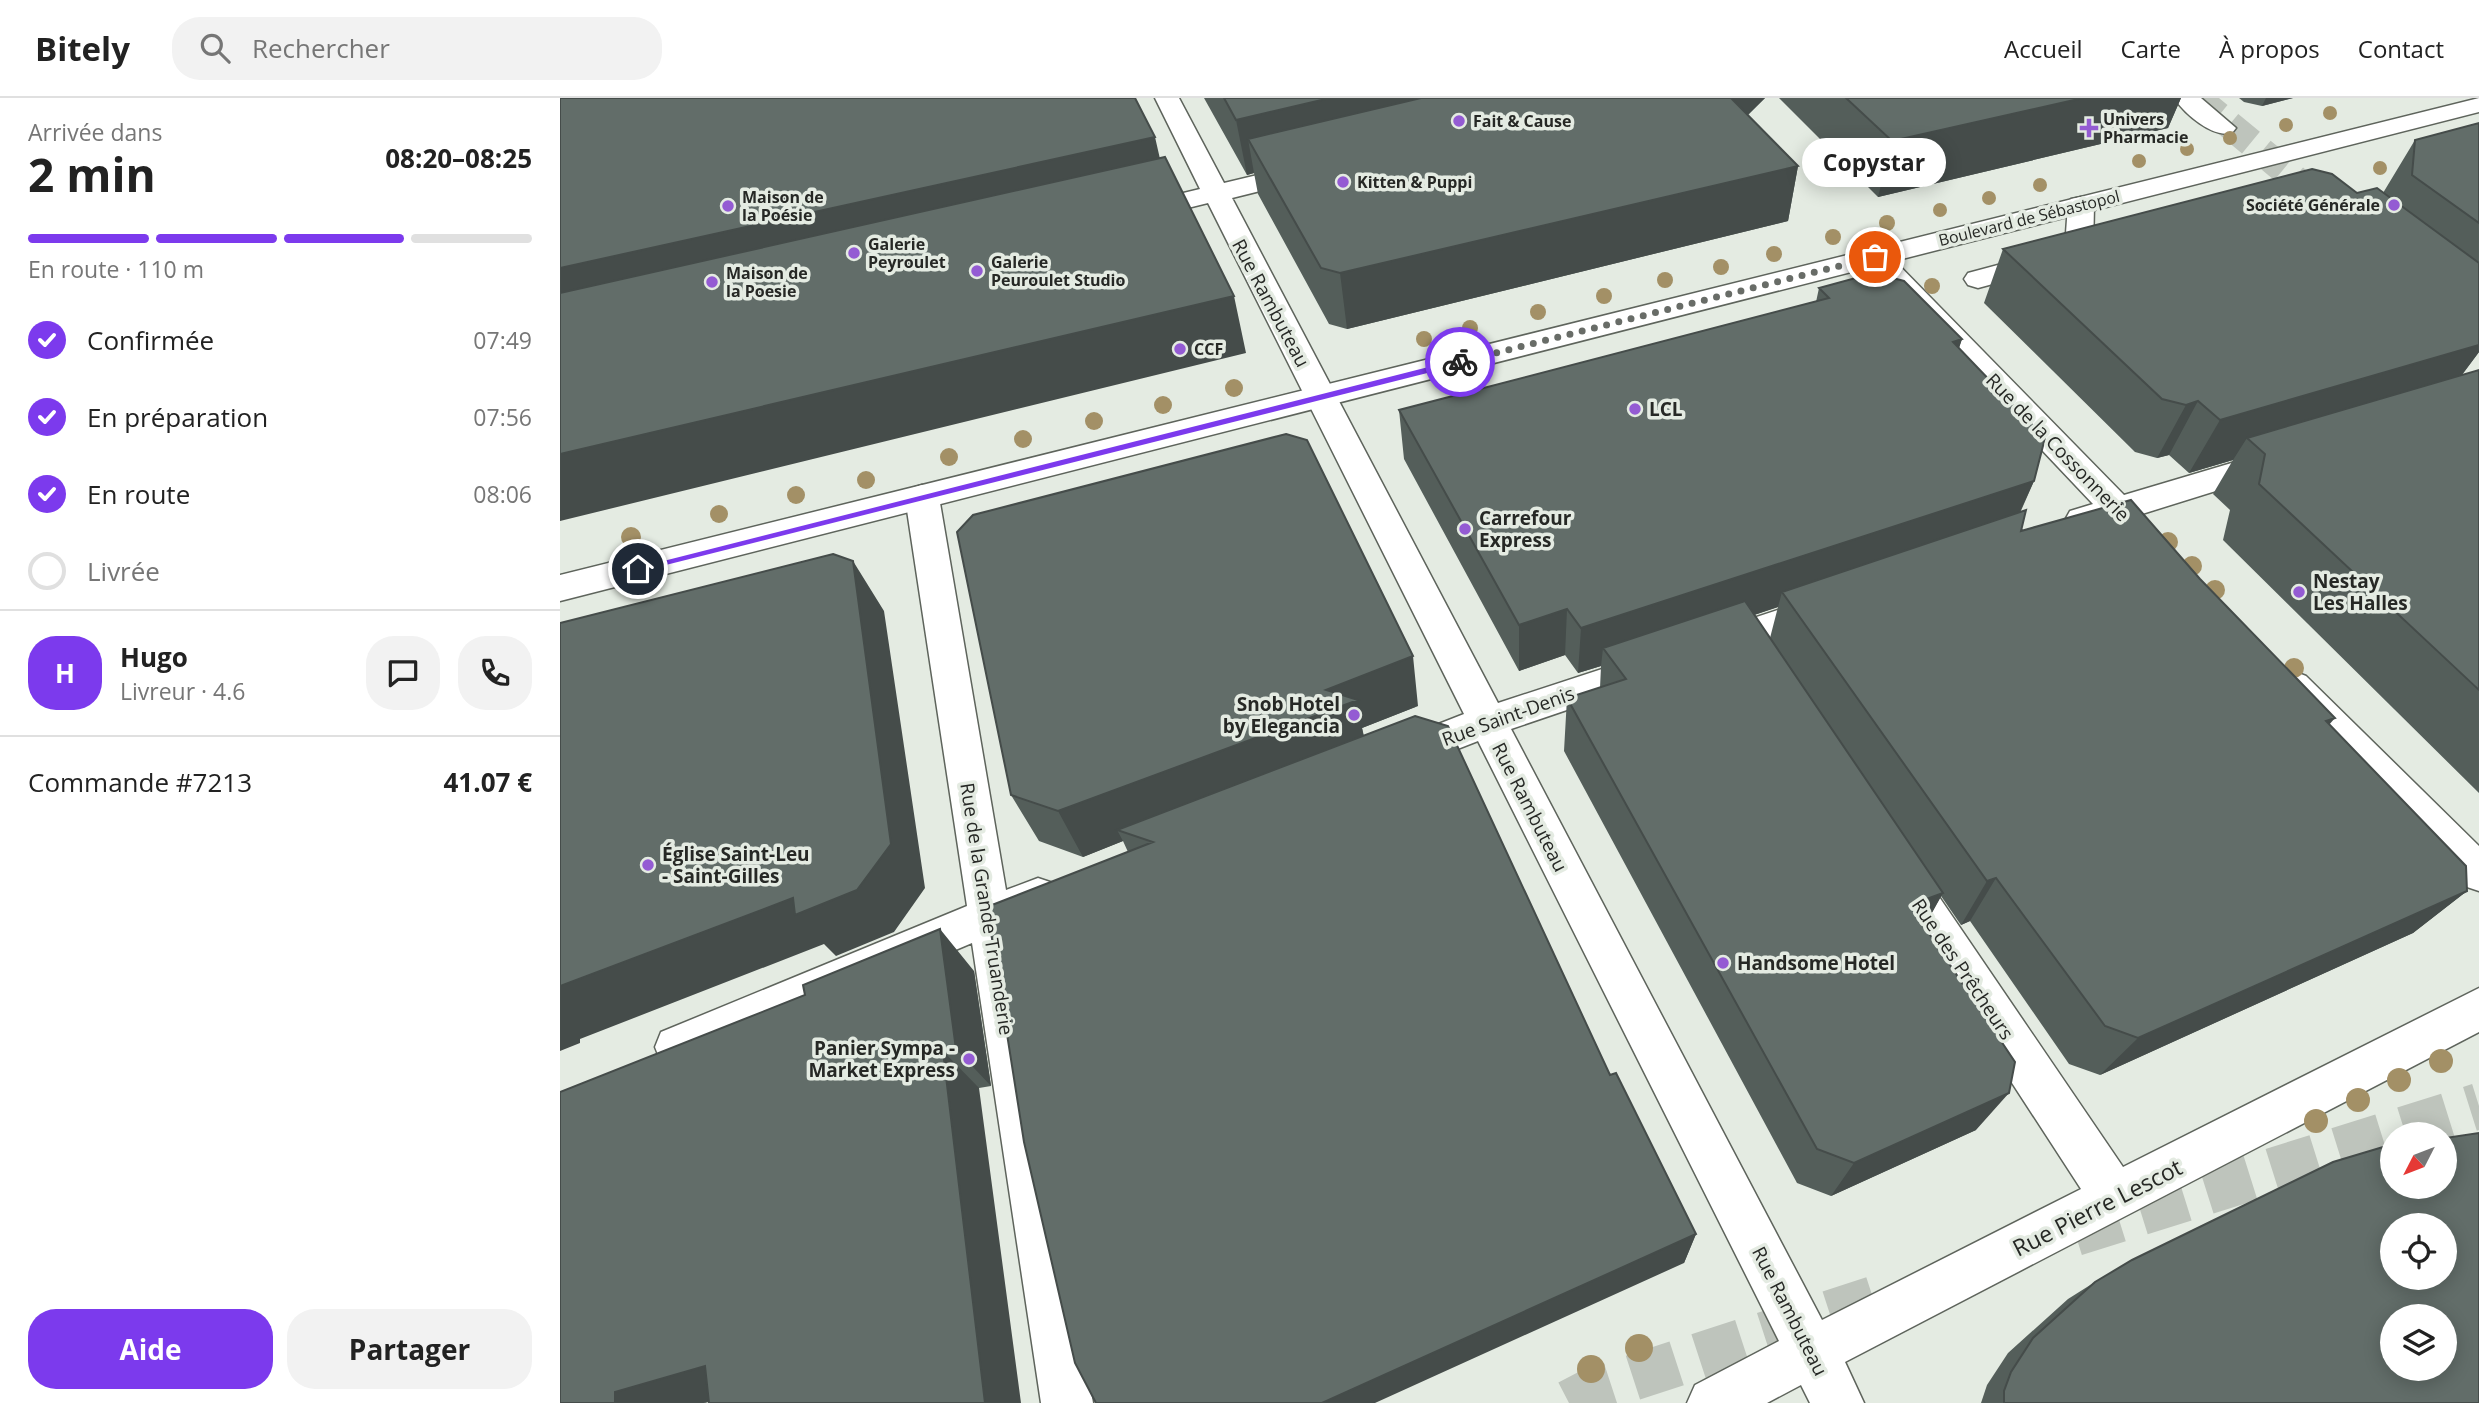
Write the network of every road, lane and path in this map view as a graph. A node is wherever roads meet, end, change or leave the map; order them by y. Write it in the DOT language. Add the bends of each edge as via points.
graph roads {
  1 [pos="1167,98"];
  2 [pos="2186,98"];
  3 [pos="2479,104"];
  4 [pos="2223,128"];
  5 [pos="1330,166"];
  6 [pos="1214,194"];
  7 [pos="2081,205"];
  8 [pos="1110,219"];
  9 [pos="1875,257"];
  10 [pos="1978,279"];
  11 [pos="1319,397"];
  12 [pos="2306,452"];
  13 [pos="922,497"];
  14 [pos="2116,509"];
  15 [pos="2043,534"];
  16 [pos="2155,548"];
  17 [pos="560,588"];
  18 [pos="1860,596"];
  19 [pos="1742,636"];
  20 [pos="2273,666"];
  21 [pos="1765,670"];
  22 [pos="1486,722"];
  23 [pos="1371,767"];
  24 [pos="1879,842"];
  25 [pos="2479,873"];
  26 [pos="1077,880"];
  27 [pos="988,915"];
  28 [pos="2479,1009"];
  29 [pos="648,1059"];
  30 [pos="2115,1198"];
  31 [pos="1812,1352"];
  32 [pos="1067,1403"];
  33 [pos="1713,1403"];
  34 [pos="1838,1403"];
  1 -- 6 [label="street, Rue Rambuteau"];
  2 -- 4 [label="street"];
  3 -- 7 [label="street, Boulevard de Sébastopol"];
  5 -- 6 [label="street"];
  6 -- 8 [label="street"];
  6 -- 11 [label="street, Rue Rambuteau"];
  7 -- 9 [label="street, Boulevard de Sébastopol"];
  7 -- 10 [label="street" via="2079,253"];
  9 -- 11 [label="street, Boulevard de Sébastopol"];
  9 -- 14 [label="street, Rue de la Cossonnerie"];
  11 -- 13 [label="street, Boulevard de Sébastopol"];
  11 -- 22 [label="street, Rue Rambuteau"];
  12 -- 14 [label="street"];
  13 -- 17 [label="street, Boulevard de Sébastopol"];
  13 -- 27 [label="street, Rue de la Grande Truanderie"];
  14 -- 15 [label="street"];
  14 -- 16 [label="street, Rue de la Cossonnerie"];
  18 -- 19 [label="street, Rue Saint-Denis"];
  19 -- 21 [label="street"];
  19 -- 22 [label="street, Rue Saint-Denis"];
  20 -- 25 [label="street"];
  22 -- 23 [label="street, Rue Saint-Denis"];
  22 -- 31 [label="street, Rue Rambuteau"];
  24 -- 30 [label="street, Rue des Prêcheurs"];
  26 -- 27 [label="street"];
  27 -- 29 [label="street"];
  27 -- 32 [label="street, Rue de la Grande Truanderie"];
  28 -- 30 [label="street, Rue Pierre Lescot"];
  30 -- 31 [label="street, Rue Pierre Lescot"];
  31 -- 33 [label="street, Rue Pierre Lescot"];
  31 -- 34 [label="street, Rue Rambuteau"];
}
